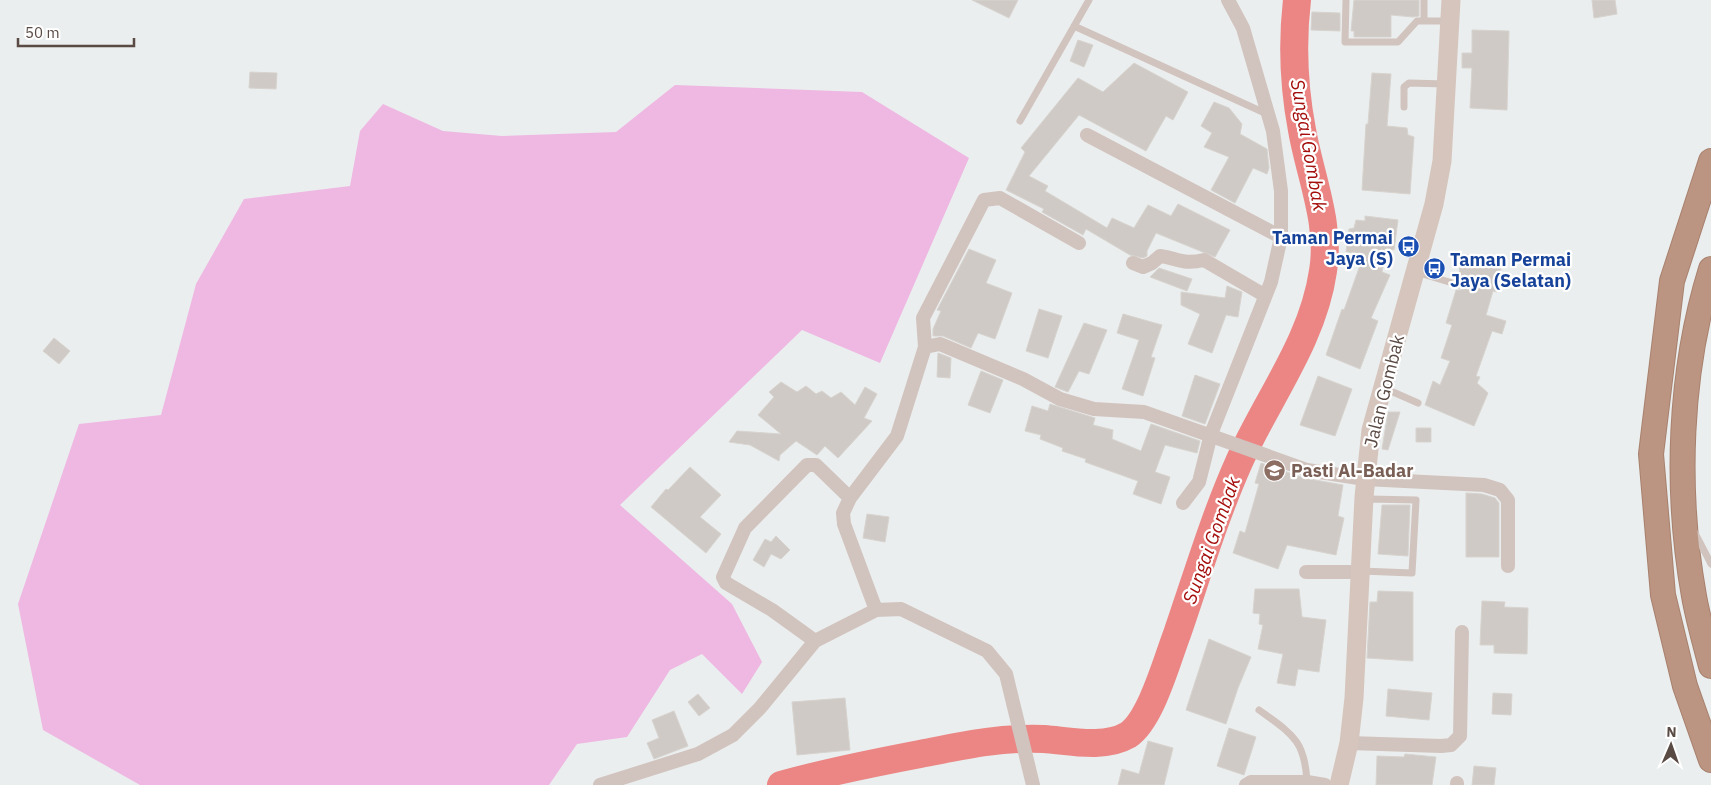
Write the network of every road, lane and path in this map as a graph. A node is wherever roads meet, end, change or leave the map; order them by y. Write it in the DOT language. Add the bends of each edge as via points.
graph roads {
  1 [pos="1089,0"];
  2 [pos="1228,0"];
  3 [pos="1346,0"];
  4 [pos="1424,0"];
  5 [pos="1451,0"];
  6 [pos="1424,21"];
  7 [pos="1450,21"];
  8 [pos="1074,26"];
  9 [pos="1446,84"];
  10 [pos="1404,107"];
  11 [pos="1268,114"];
  12 [pos="1020,121"];
  13 [pos="1087,135"];
  14 [pos="1711,161"];
  15 [pos="1281,237"];
  16 [pos="1079,242"];
  17 [pos="1133,263"];
  18 [pos="1711,269"];
  19 [pos="1416,272"];
  20 [pos="1459,285"];
  21 [pos="1264,295"];
  22 [pos="925,347"];
  23 [pos="1383,388"];
  24 [pos="1418,403"];
  25 [pos="1211,434"];
  26 [pos="1365,479"];
  27 [pos="850,498"];
  28 [pos="1183,503"];
  29 [pos="1684,513"];
  30 [pos="1711,564"];
  31 [pos="1508,566"];
  32 [pos="1362,571"];
  33 [pos="1306,572"];
  34 [pos="876,610"];
  35 [pos="1462,632"];
  36 [pos="814,641"];
  37 [pos="1711,666"];
  38 [pos="1259,710"];
  39 [pos="1349,743"];
  40 [pos="1711,760"];
  41 [pos="1307,782"];
  42 [pos="600,785"];
  43 [pos="1034,785"];
  44 [pos="1246,785"];
  45 [pos="1325,785"];
  46 [pos="1339,785"];
  1 -- 8 [label="lane"];
  2 -- 11 [label="street" via="1243,28"];
  3 -- 6 [label="lane" via="1345,42 1398,42 1417,21"];
  4 -- 6 [label="lane"];
  5 -- 7 [label="main road, Jalan Gombak"];
  6 -- 7 [label="lane"];
  7 -- 9 [label="main road, Jalan Gombak"];
  8 -- 11 [label="lane"];
  8 -- 12 [label="lane"];
  9 -- 10 [label="lane" via="1409,83 1404,87"];
  9 -- 19 [label="main road, Jalan Gombak" via="1442,161"];
  11 -- 15 [label="street" via="1280,191"];
  13 -- 15 [label="street"];
  14 -- 40 [label="highway" via="1672,281 1651,454 1662,595 1685,686"];
  15 -- 21 [label="street" via="1271,282"];
  16 -- 22 [label="street" via="1000,198 984,200 923,318"];
  17 -- 21 [label="street" via="1143,267 1160,256 1179,262 1204,260"];
  18 -- 29 [label="highway" via="1688,374 1683,458"];
  19 -- 20 [label="lane"];
  19 -- 23 [label="main road, Jalan Gombak"];
  21 -- 25 [label="street"];
  22 -- 25 [label="street" via="940,344 1023,379 1060,399 1094,409 1144,412"];
  22 -- 27 [label="street" via="897,436"];
  23 -- 24 [label="lane"];
  23 -- 26 [label="main road, Jalan Gombak" via="1372,430"];
  25 -- 26 [label="street" via="1307,470"];
  25 -- 28 [label="street" via="1199,482"];
  26 -- 31 [label="street" via="1484,485 1500,490 1508,500"];
  26 -- 32 [label="main road, Jalan Gombak"];
  27 -- 34 [label="street" via="843,513 844,524"];
  27 -- 36 [label="street" via="816,465 807,465 745,528 723,577 726,583 772,610"];
  29 -- 30 [label="lane"];
  29 -- 37 [label="highway" via="1694,596"];
  32 -- 32 [label="lane" via="1368,499 1416,500 1412,574"];
  32 -- 33 [label="street"];
  32 -- 39 [label="main road, Jalan Gombak"];
  34 -- 36 [label="street"];
  34 -- 43 [label="street" via="902,609 987,651 1006,674"];
  35 -- 39 [label="street" via="1460,736 1451,744 1441,746"];
  36 -- 42 [label="street" via="760,708 733,735 698,754"];
  38 -- 41 [label="lane" via="1298,741 1306,759"];
  39 -- 46 [label="main road, Jalan Gombak"];
  41 -- 44 [label="street" via="1251,782"];
  41 -- 45 [label="street"];
}
